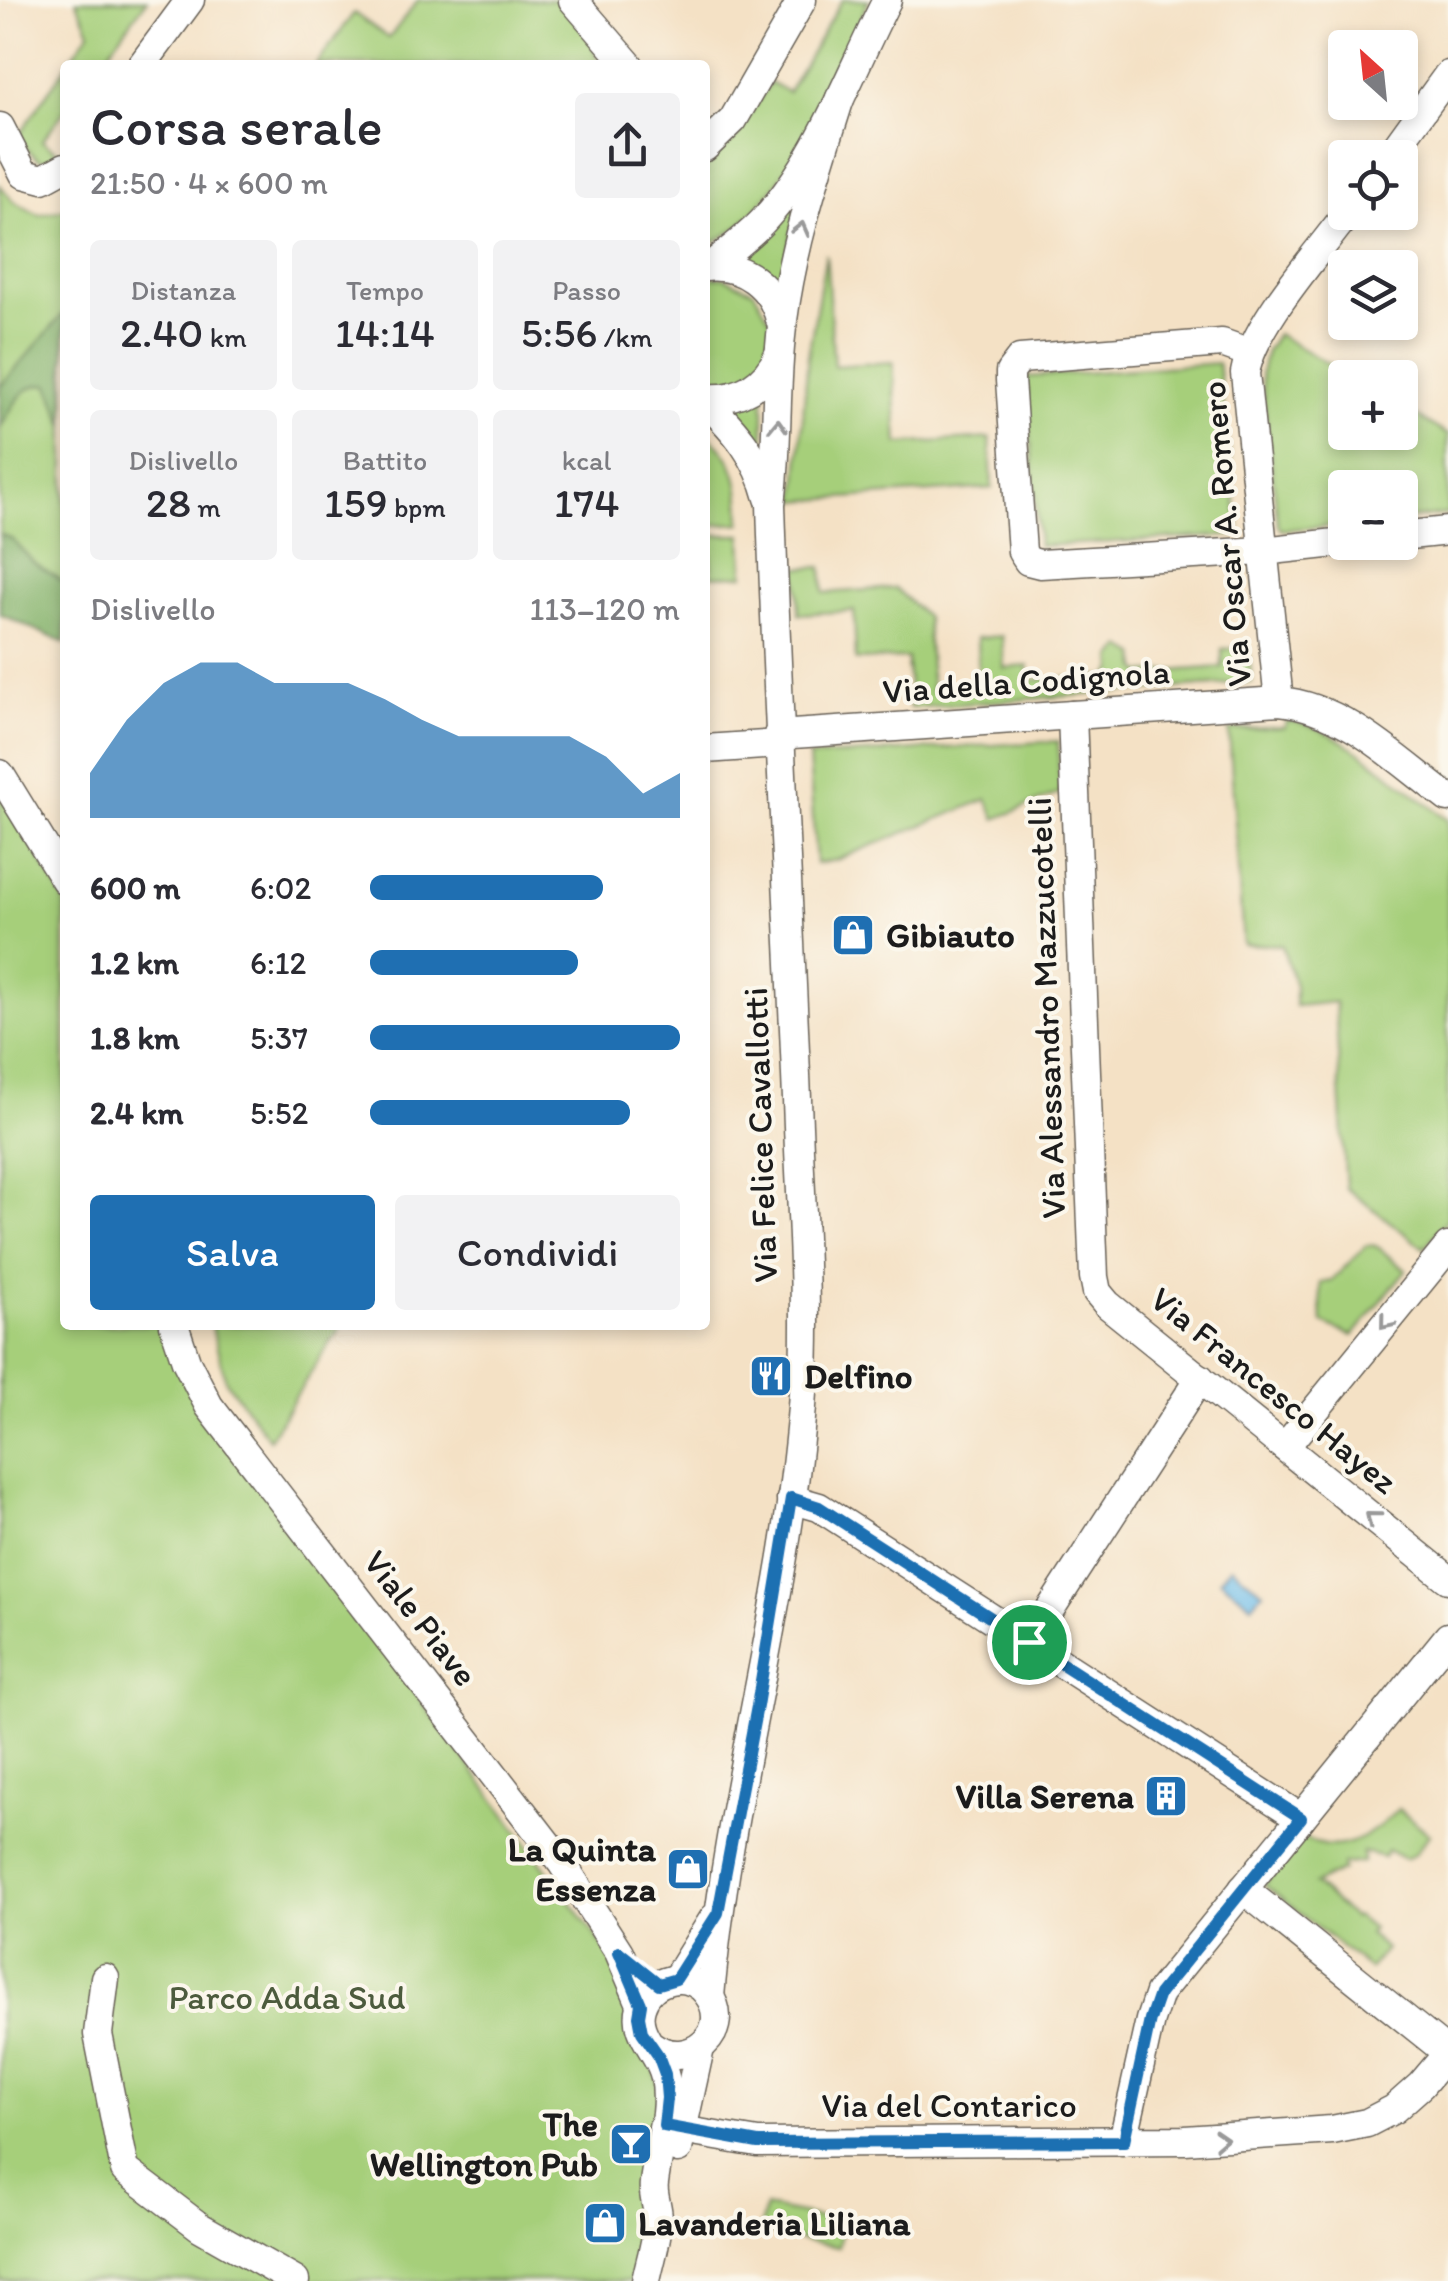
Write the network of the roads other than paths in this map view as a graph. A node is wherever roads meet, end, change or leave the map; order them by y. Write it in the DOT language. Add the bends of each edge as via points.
graph roads {
  1 [pos="190,0"];
  2 [pos="573,0"];
  3 [pos="802,0"];
  4 [pos="886,0"];
  5 [pos="146,60"];
  6 [pos="625,60"];
  7 [pos="1448,74"];
  8 [pos="840,98"];
  9 [pos="0,127"];
  10 [pos="1401,140"];
  11 [pos="710,142"];
  12 [pos="54,173"];
  13 [pos="1335,230"];
  14 [pos="710,265"];
  15 [pos="710,267"];
  16 [pos="781,336"];
  17 [pos="1250,353"];
  18 [pos="710,399"];
  19 [pos="710,404"];
  20 [pos="770,504"];
  21 [pos="1448,531"];
  22 [pos="1418,534"];
  23 [pos="1328,544"];
  24 [pos="1262,551"];
  25 [pos="1279,701"];
  26 [pos="1072,715"];
  27 [pos="779,740"];
  28 [pos="710,748"];
  29 [pos="0,774"];
  30 [pos="1448,798"];
  31 [pos="60,872"];
  32 [pos="1448,1248"];
  33 [pos="1100,1296"];
  34 [pos="176,1330"];
  35 [pos="1200,1378"];
  36 [pos="1286,1447"];
  37 [pos="791,1498"];
  38 [pos="1448,1579"];
  39 [pos="1448,1637"];
  40 [pos="1029,1642"];
  41 [pos="1301,1818"];
  42 [pos="1243,1889"];
  43 [pos="718,1913"];
  44 [pos="105,1978"];
  45 [pos="659,1989"];
  46 [pos="710,1997"];
  47 [pos="651,2045"];
  48 [pos="700,2048"];
  49 [pos="1448,2053"];
  50 [pos="672,2128"];
  51 [pos="1124,2141"];
  52 [pos="295,2281"];
  53 [pos="646,2281"];
  1 -- 5 [label="street"];
  2 -- 6 [label="street"];
  3 -- 11 [label="street" via="732,120"];
  4 -- 8 [label="street, Via Felice Cavallotti"];
  7 -- 10 [label="street"];
  8 -- 14 [label="street, Via Felice Cavallotti" via="780,201"];
  16 -- 8 [label="street, Via Felice Cavallotti, one-way" via="798,240"];
  9 -- 12 [label="street" via="24,174"];
  13 -- 17 [label="street, Via Oscar A. Romero"];
  15 -- 16 [label="street, Via Felice Cavallotti" via="727,266 756,280 772,296"];
  16 -- 18 [label="street, Via Felice Cavallotti" via="770,370 745,392"];
  20 -- 16 [label="street, Via Felice Cavallotti, one-way"];
  17 -- 24 [label="street, Via Oscar A. Romero" via="1244,388"];
  17 -- 24 [label="street" via="1222,343 1028,357 1014,365 1010,380 1020,545 1028,561"];
  19 -- 20 [label="street" via="745,442"];
  20 -- 27 [label="street, Via Felice Cavallotti"];
  21 -- 22 [label="street"];
  23 -- 24 [label="street"];
  24 -- 25 [label="street, Via Oscar A. Romero"];
  25 -- 26 [label="street, Via della Codignola"];
  25 -- 30 [label="street, Via della Codignola" via="1334,716"];
  26 -- 27 [label="street, Via della Codignola"];
  26 -- 33 [label="street, Via Alessandro Mazzucotelli" via="1094,1278"];
  27 -- 28 [label="street, Via della Codignola"];
  27 -- 37 [label="street, Via Felice Cavallotti" via="803,1297 803,1394"];
  29 -- 31 [label="street"];
  32 -- 36 [label="street, one-way"];
  33 -- 35 [label="street, Via Francesco Hayez"];
  34 -- 45 [label="street, Viale Piave" via="200,1392 223,1426 533,1824 619,1952"];
  35 -- 36 [label="street, Via Francesco Hayez"];
  35 -- 40 [label="street"];
  38 -- 36 [label="street, Via Francesco Hayez, one-way"];
  37 -- 40 [label="street" via="819,1507"];
  37 -- 43 [label="street, Via Felice Cavallotti"];
  39 -- 41 [label="street"];
  40 -- 41 [label="street"];
  41 -- 42 [label="street"];
  42 -- 49 [label="street"];
  42 -- 51 [label="street" via="1153,2006"];
  43 -- 45 [label="street, Via Felice Cavallotti"];
  43 -- 46 [label="street, Via Felice Cavallotti"];
  44 -- 52 [label="street" via="98,2034 126,2170 200,2227"];
  45 -- 46 [label="street" via="695,1983"];
  45 -- 47 [label="street" via="640,2024"];
  46 -- 48 [label="street" via="714,2026"];
  47 -- 48 [label="street" via="676,2056"];
  47 -- 50 [label="street" via="665,2074"];
  48 -- 50 [label="street"];
  51 -- 49 [label="street, Via del Contarico, one-way" via="1234,2138 1367,2123 1408,2097"];
  50 -- 51 [label="street, Via del Contarico" via="758,2143"];
  50 -- 53 [label="street" via="654,2184 658,2220"];
}
